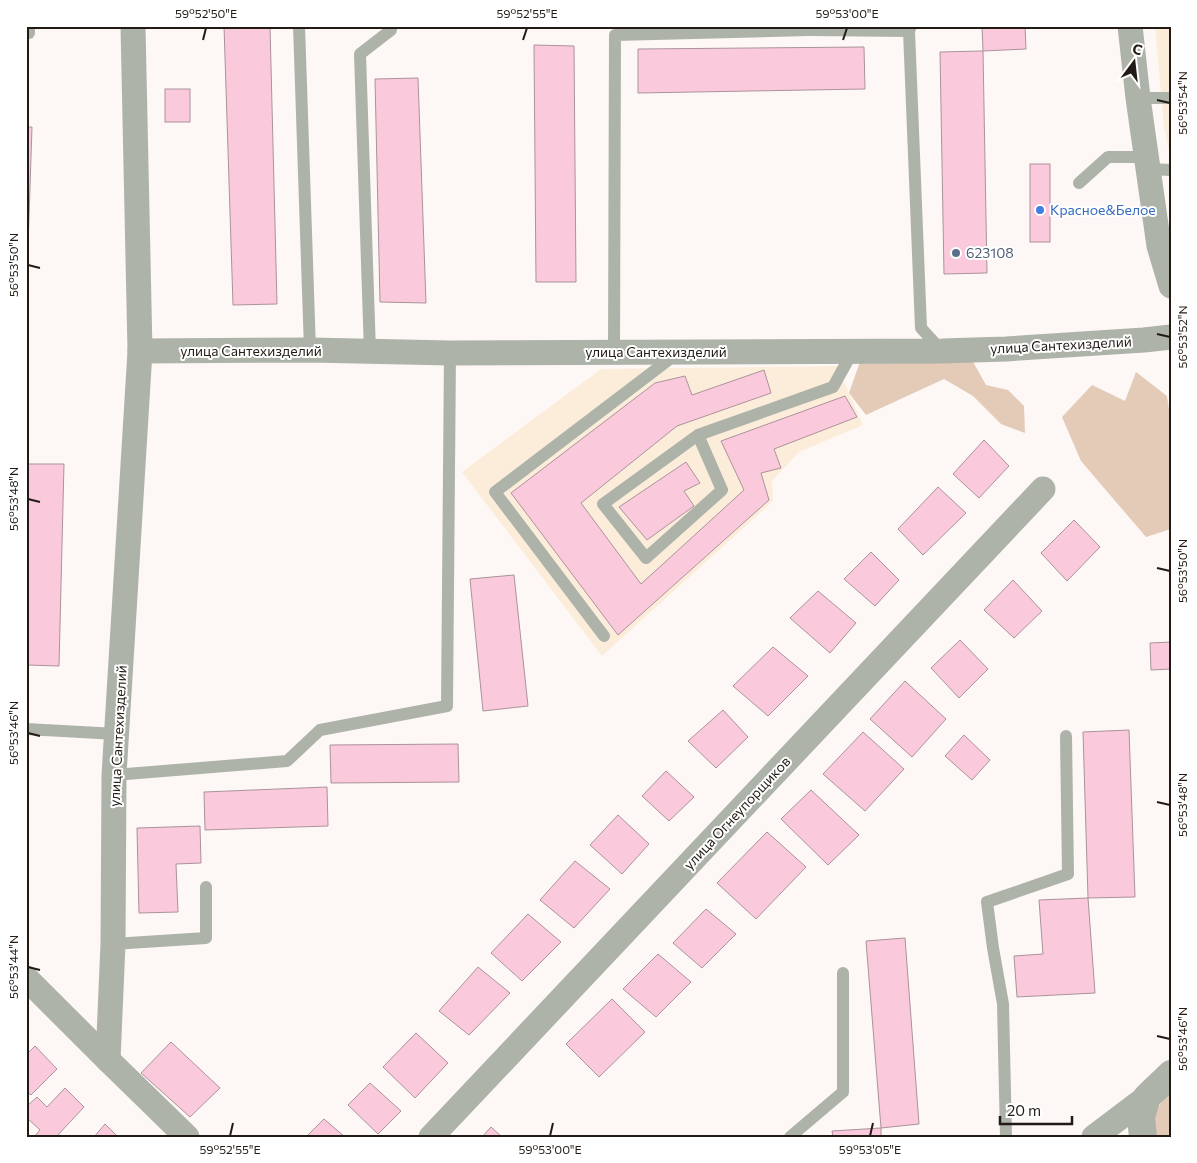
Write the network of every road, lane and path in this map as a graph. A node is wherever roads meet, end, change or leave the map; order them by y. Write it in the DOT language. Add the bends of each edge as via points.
graph roads {
  1 [pos="133,26"];
  2 [pos="299,26"];
  3 [pos="391,26"];
  4 [pos="1130,26"];
  5 [pos="808,28"];
  6 [pos="910,29"];
  7 [pos="1138,98"];
  8 [pos="1171,98"];
  9 [pos="1155,165"];
  10 [pos="1079,183"];
  11 [pos="1165,246"];
  12 [pos="1171,286"];
  13 [pos="1171,337"];
  14 [pos="310,350"];
  15 [pos="140,351"];
  16 [pos="853,351"];
  17 [pos="942,351"];
  18 [pos="370,352"];
  19 [pos="614,352"];
  20 [pos="679,352"];
  21 [pos="450,353"];
  22 [pos="698,435"];
  23 [pos="1043,489"];
  24 [pos="604,636"];
  25 [pos="26,730"];
  26 [pos="117,734"];
  27 [pos="1066,736"];
  28 [pos="114,775"];
  29 [pos="206,886"];
  30 [pos="113,944"];
  31 [pos="844,973"];
  32 [pos="26,978"];
  33 [pos="108,1060"];
  34 [pos="1171,1074"];
  35 [pos="1147,1097"];
  36 [pos="187,1137"];
  37 [pos="431,1137"];
  38 [pos="790,1137"];
  39 [pos="1006,1137"];
  40 [pos="1094,1137"];
  41 [pos="1143,1137"];
  1 -- 15 [label="street, улица Сантехизделий"];
  2 -- 14 [label="lane"];
  3 -- 18 [label="lane" via="391,30 360,54"];
  4 -- 7 [label="street"];
  5 -- 6 [label="lane"];
  5 -- 19 [label="lane" via="615,35"];
  6 -- 17 [label="lane" via="921,328"];
  7 -- 8 [label="lane"];
  7 -- 9 [label="street"];
  9 -- 10 [label="lane" via="1108,157"];
  9 -- 11 [label="street"];
  11 -- 12 [label="street"];
  13 -- 17 [label="street, улица Сантехизделий"];
  14 -- 15 [label="street, улица Сантехизделий"];
  14 -- 18 [label="street, улица Сантехизделий"];
  15 -- 26 [label="street, улица Сантехизделий"];
  16 -- 17 [label="street, улица Сантехизделий"];
  16 -- 20 [label="street, улица Сантехизделий"];
  16 -- 22 [label="lane" via="833,387"];
  18 -- 21 [label="street, улица Сантехизделий"];
  19 -- 20 [label="street, улица Сантехизделий"];
  19 -- 21 [label="street, улица Сантехизделий"];
  20 -- 24 [label="lane" via="495,492"];
  21 -- 28 [label="lane" via="447,706 320,730 287,761"];
  22 -- 22 [label="lane" via="604,504 646,558 722,490"];
  23 -- 37 [label="street, улица Огнеупорщиков"];
  25 -- 26 [label="lane"];
  26 -- 28 [label="street, улица Сантехизделий"];
  27 -- 39 [label="lane" via="1068,874 987,902 1003,1004"];
  28 -- 30 [label="street, улица Сантехизделий"];
  29 -- 30 [label="lane" via="206,938"];
  30 -- 33 [label="street, улица Сантехизделий"];
  31 -- 38 [label="lane" via="842,1092"];
  32 -- 33 [label="street"];
  33 -- 36 [label="street"];
  34 -- 35 [label="street"];
  35 -- 40 [label="street"];
  35 -- 41 [label="street" via="1142,1117"];
}
